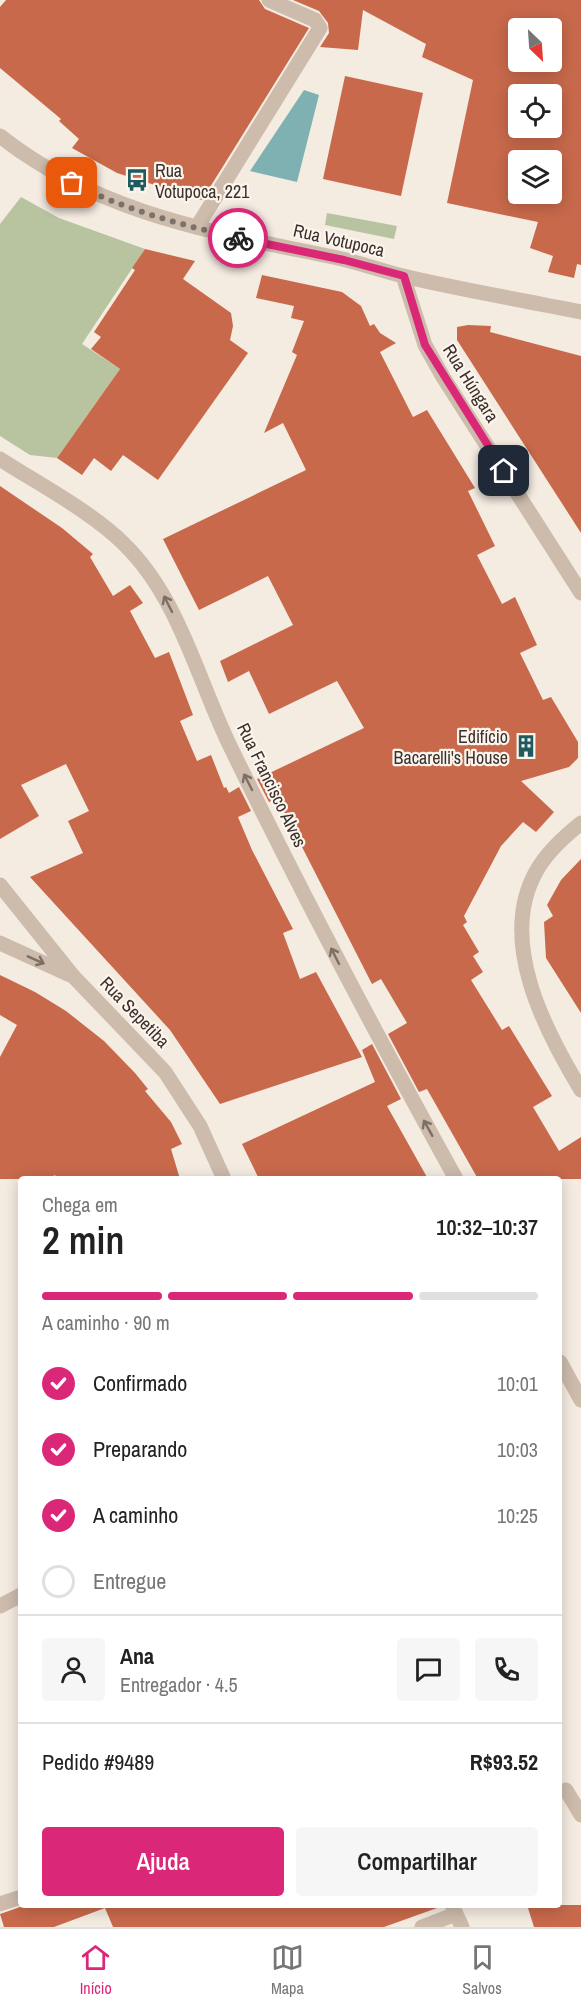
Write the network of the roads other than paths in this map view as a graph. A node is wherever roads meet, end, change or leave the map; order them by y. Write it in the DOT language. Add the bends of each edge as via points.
graph roads {
  1 [pos="268,0"];
  2 [pos="0,136"];
  3 [pos="196,228"];
  4 [pos="404,276"];
  5 [pos="581,312"];
  6 [pos="0,459"];
  7 [pos="581,593"];
  8 [pos="581,823"];
  9 [pos="0,885"];
  10 [pos="0,943"];
  11 [pos="73,976"];
  12 [pos="581,1090"];
  13 [pos="223,1176"];
  14 [pos="454,1176"];
  15 [pos="562,1366"];
  16 [pos="581,1400"];
  17 [pos="18,1597"];
  18 [pos="0,1606"];
  19 [pos="569,1790"];
  20 [pos="581,1815"];
  21 [pos="18,1898"];
  22 [pos="0,1904"];
  23 [pos="457,1915"];
  24 [pos="422,1927"];
  1 -- 3 [label="street" via="315,20 320,28"];
  2 -- 3 [label="street, Rua Votupoca" via="57,176 101,197"];
  3 -- 4 [label="street, Rua Votupoca"];
  4 -- 5 [label="street, Rua Votupoca"];
  4 -- 7 [label="street, Rua Húngara" via="425,345"];
  14 -- 6 [label="street, Rua Francisco Alves, one-way" via="355,997 229,743 160,589 123,543"];
  8 -- 12 [label="street" via="537,870 522,911 525,961 540,1010"];
  9 -- 11 [label="street, Rua Sepetiba"];
  10 -- 11 [label="street, one-way"];
  11 -- 13 [label="street, Rua Sepetiba" via="165,1072 200,1126"];
  15 -- 16 [label="street"];
  17 -- 18 [label="street"];
  19 -- 20 [label="street"];
  21 -- 22 [label="street"];
  23 -- 24 [label="street"];
}
